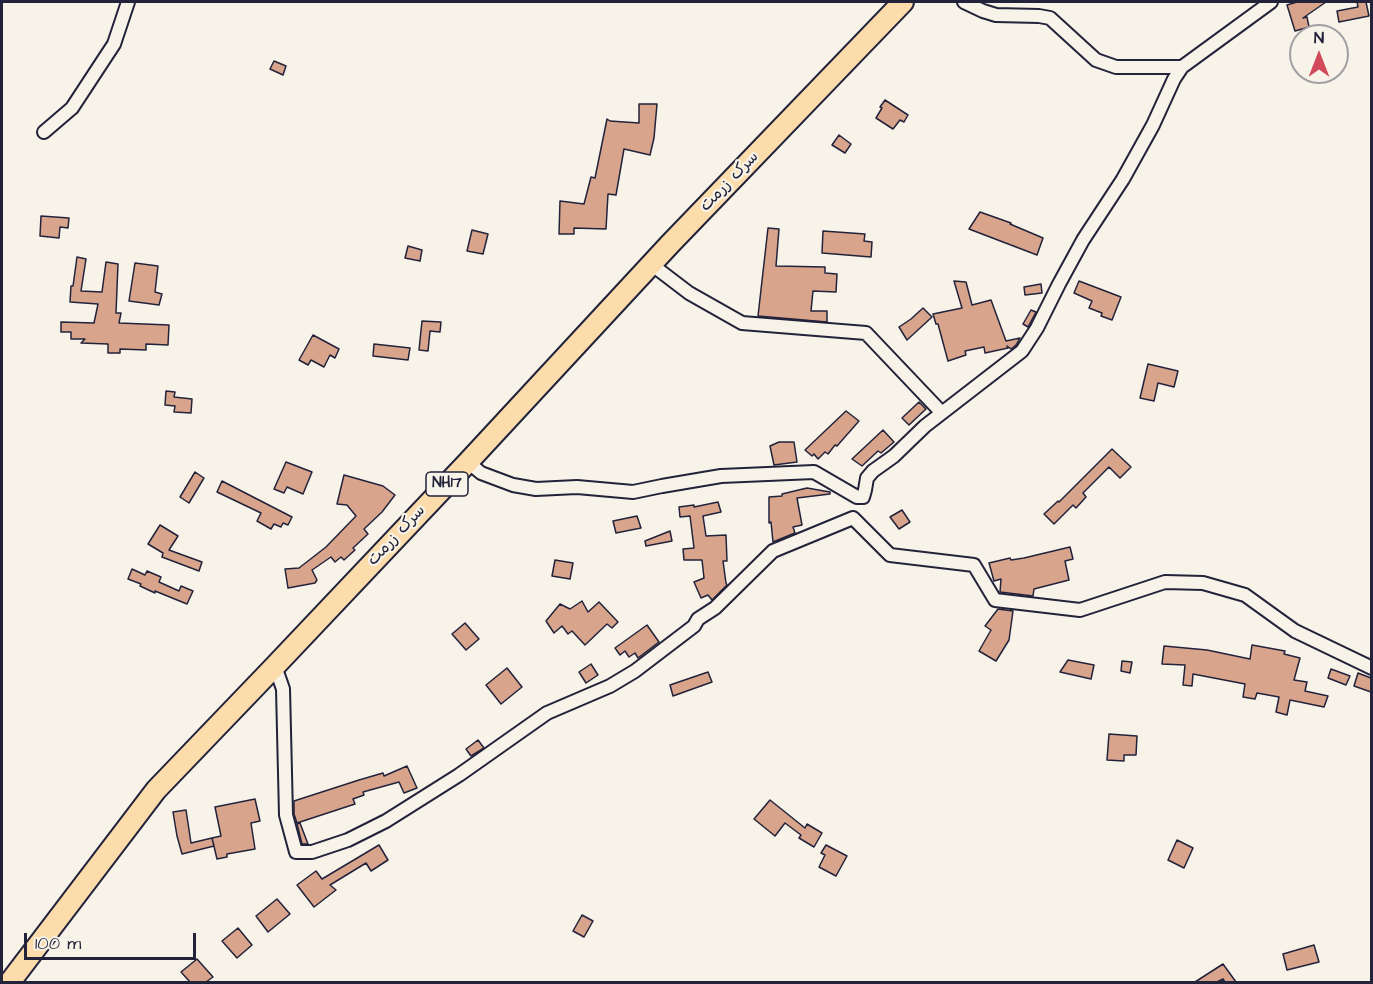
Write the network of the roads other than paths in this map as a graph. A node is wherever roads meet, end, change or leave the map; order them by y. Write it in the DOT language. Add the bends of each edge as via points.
graph roads {
  1 [pos="128,2"];
  2 [pos="903,2"];
  3 [pos="964,2"];
  4 [pos="1271,2"];
  5 [pos="1182,67"];
  6 [pos="44,132"];
  7 [pos="651,264"];
  8 [pos="942,413"];
  9 [pos="468,462"];
  10 [pos="857,497"];
  11 [pos="853,518"];
  12 [pos="275,666"];
  13 [pos="1371,668"];
  14 [pos="10,982"];
  1 -- 6 [label="street" via="114,44 72,108"];
  2 -- 7 [label="highway, سرک زرمت / NH17"];
  3 -- 5 [label="street" via="996,15 1050,18 1096,60 1116,67"];
  4 -- 5 [label="street"];
  5 -- 8 [label="street" via="1154,125 1083,240 1022,351"];
  7 -- 8 [label="street" via="689,293 742,323 866,333"];
  7 -- 9 [label="highway, سرک زرمت / NH17"];
  8 -- 10 [label="street" via="873,471 867,477 862,497"];
  9 -- 10 [label="street" via="481,473 513,485 633,492 721,476 814,472"];
  9 -- 12 [label="highway, سرک زرمت / NH17"];
  10 -- 11 [label="street"];
  11 -- 12 [label="street" via="773,551 715,608 635,671 547,713 386,821 312,852 296,852 286,815 284,689"];
  11 -- 13 [label="street" via="890,555 974,564 995,600 1080,610 1165,582 1203,584 1245,595 1294,631"];
  12 -- 14 [label="highway, سرک زرمت / NH17" via="156,790"];
}
